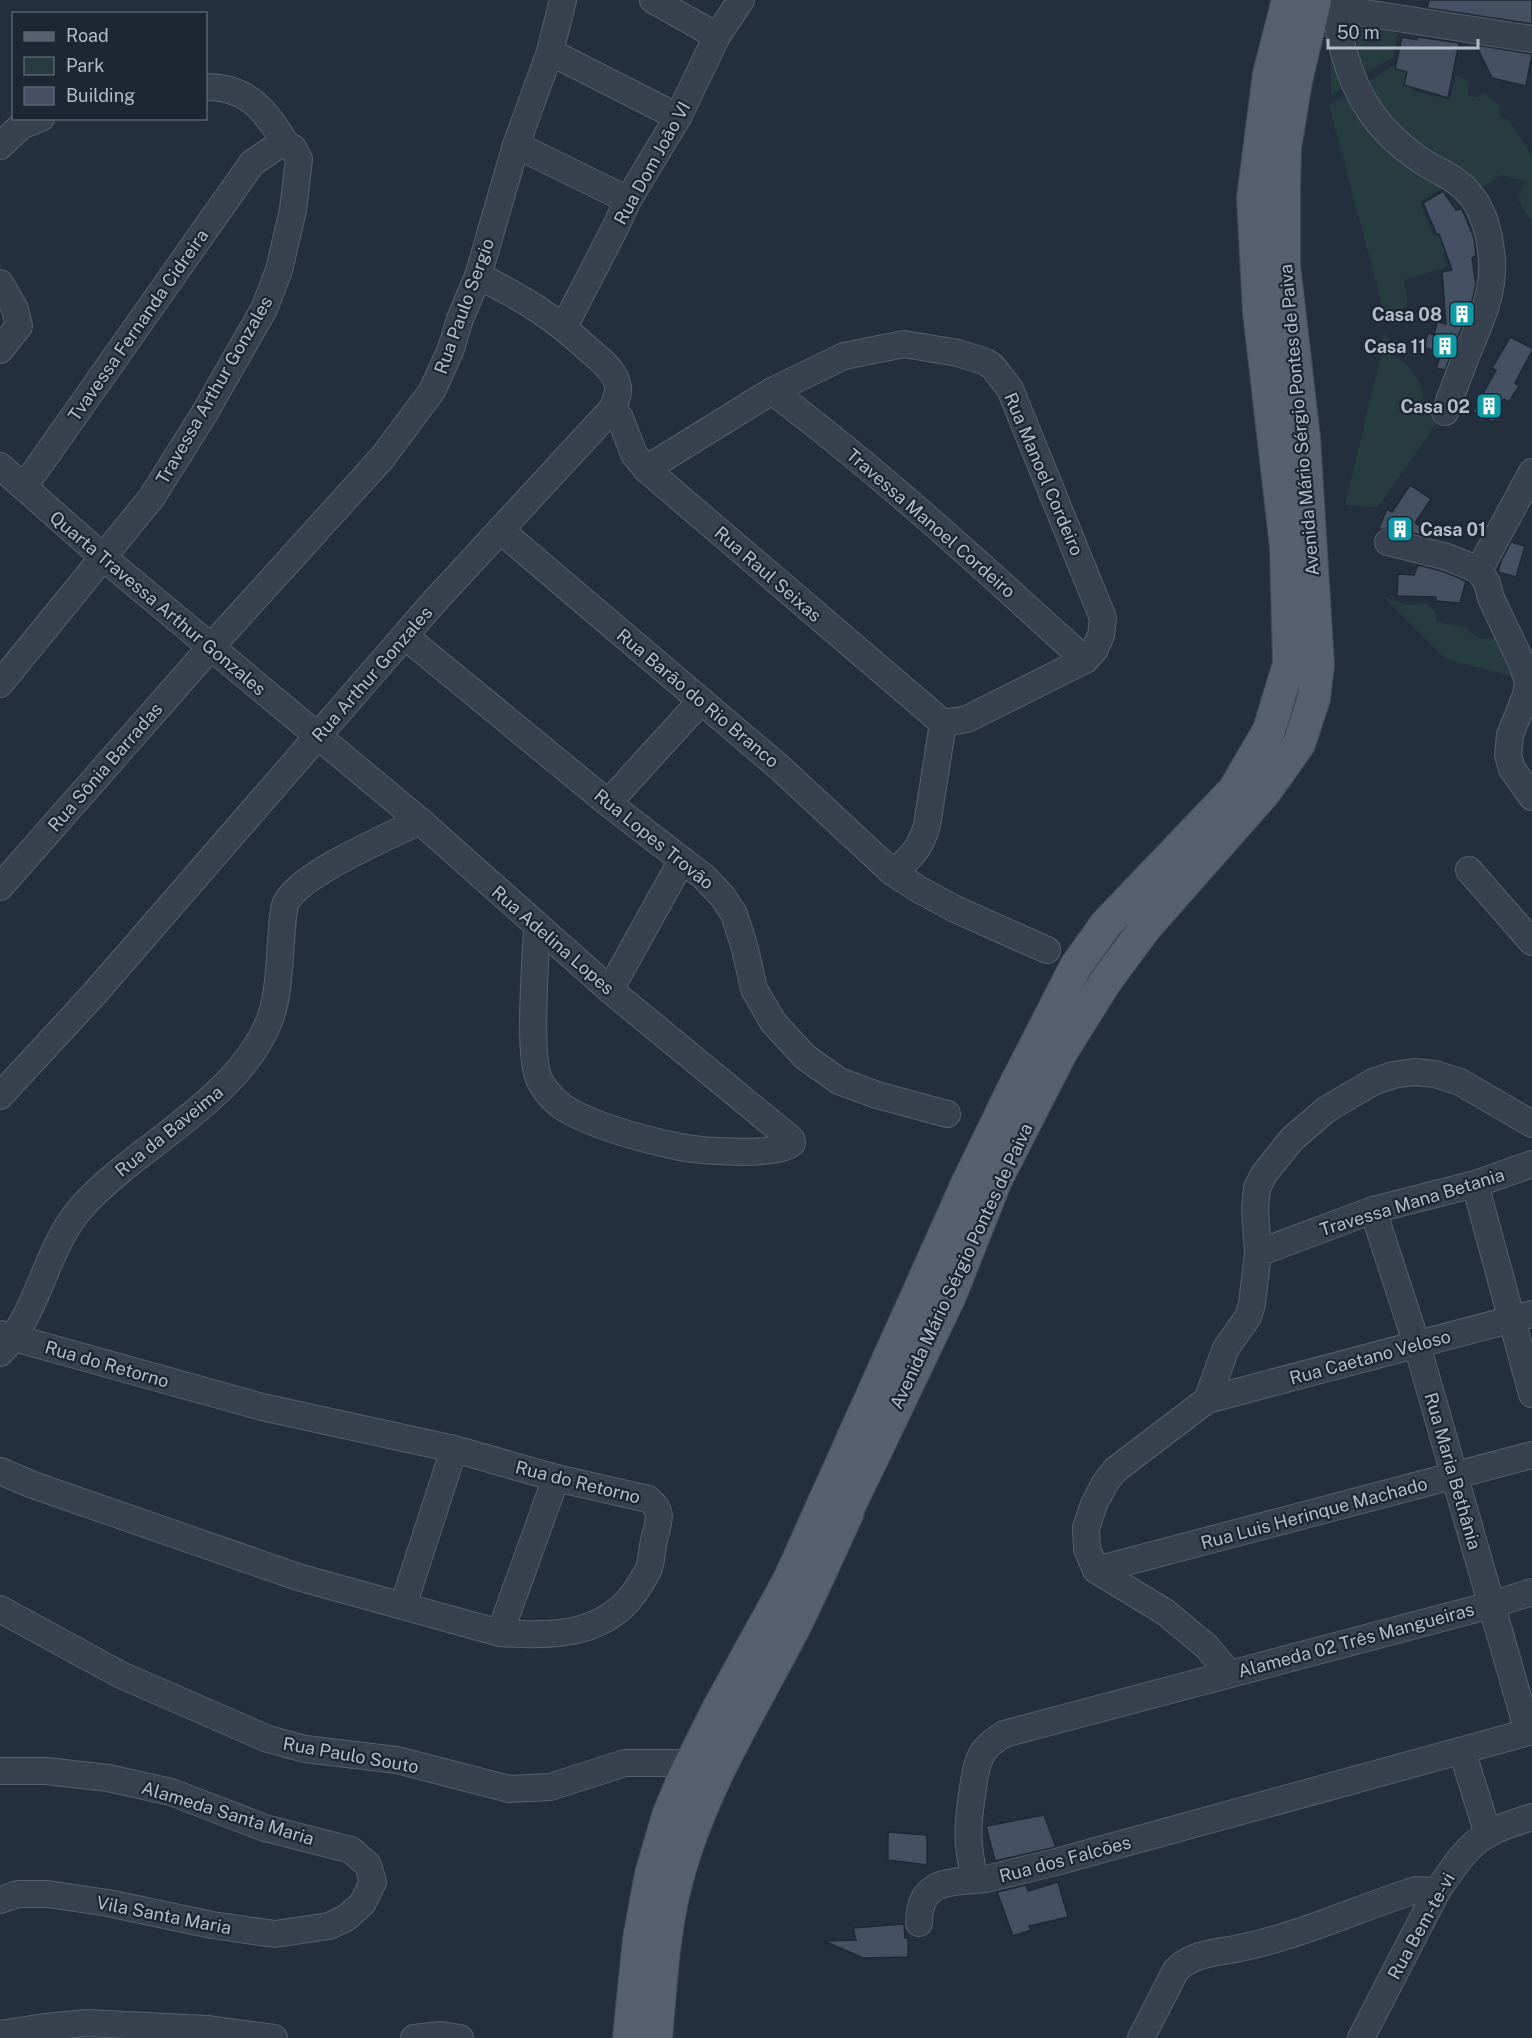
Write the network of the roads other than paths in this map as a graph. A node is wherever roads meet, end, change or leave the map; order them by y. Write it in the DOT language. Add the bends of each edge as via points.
graph roads {
  1 [pos="562,0"];
  2 [pos="653,0"];
  3 [pos="741,0"];
  4 [pos="1288,0"];
  5 [pos="1332,3"];
  6 [pos="717,36"];
  7 [pos="1532,39"];
  8 [pos="550,52"];
  9 [pos="207,87"];
  10 [pos="678,117"];
  11 [pos="36,120"];
  12 [pos="286,144"];
  13 [pos="516,145"];
  14 [pos="0,146"];
  15 [pos="628,200"];
  16 [pos="478,276"];
  17 [pos="0,283"];
  18 [pos="564,327"];
  19 [pos="0,350"];
  20 [pos="772,391"];
  21 [pos="612,409"];
  22 [pos="1445,412"];
  23 [pos="0,466"];
  24 [pos="646,469"];
  25 [pos="1532,472"];
  26 [pos="24,488"];
  27 [pos="501,530"];
  28 [pos="1388,542"];
  29 [pos="104,558"];
  30 [pos="1479,570"];
  31 [pos="406,637"];
  32 [pos="210,648"];
  33 [pos="1085,660"];
  34 [pos="0,684"];
  35 [pos="701,701"];
  36 [pos="943,723"];
  37 [pos="317,738"];
  38 [pos="1532,797"];
  39 [pos="608,803"];
  40 [pos="420,821"];
  41 [pos="682,860"];
  42 [pos="1469,870"];
  43 [pos="892,872"];
  44 [pos="0,886"];
  45 [pos="537,926"];
  46 [pos="1532,942"];
  47 [pos="1047,950"];
  48 [pos="610,990"];
  49 [pos="0,1096"];
  50 [pos="947,1114"];
  51 [pos="1532,1124"];
  52 [pos="1532,1164"];
  53 [pos="1475,1184"];
  54 [pos="1373,1210"];
  55 [pos="1258,1253"];
  56 [pos="1522,1317"];
  57 [pos="5,1342"];
  58 [pos="1417,1345"];
  59 [pos="1532,1394"];
  60 [pos="1207,1400"];
  61 [pos="454,1449"];
  62 [pos="1532,1455"];
  63 [pos="0,1471"];
  64 [pos="1455,1477"];
  65 [pos="556,1478"];
  66 [pos="1096,1570"];
  67 [pos="1532,1592"];
  68 [pos="1491,1605"];
  69 [pos="403,1606"];
  70 [pos="0,1609"];
  71 [pos="500,1633"];
  72 [pos="1229,1673"];
  73 [pos="1530,1732"];
  74 [pos="1462,1751"];
  75 [pos="691,1763"];
  76 [pos="0,1771"];
  77 [pos="1532,1817"];
  78 [pos="1488,1833"];
  79 [pos="975,1880"];
  80 [pos="1437,1891"];
  81 [pos="0,1900"];
  82 [pos="919,1923"];
  83 [pos="329,1926"];
  84 [pos="0,2034"];
  85 [pos="274,2038"];
  86 [pos="414,2038"];
  87 [pos="460,2038"];
  88 [pos="629,2038"];
  89 [pos="656,2038"];
  90 [pos="1141,2038"];
  91 [pos="1361,2038"];
  1 -- 8 [label="street, Rua Paulo Sergio"];
  2 -- 6 [label="street"];
  3 -- 6 [label="street, Rua Dom João VI"];
  4 -- 75 [label="main road, Avenida Mário Sérgio Pontes de Paiva" via="1269,74 1253,198 1259,312 1286,547 1289,664 1269,730 1234,790 1106,924 1076,966 968,1184 789,1580"];
  5 -- 7 [label="street"];
  5 -- 22 [label="street" via="1359,95 1374,118 1418,159 1468,191 1482,215 1492,252 1490,288 1484,317"];
  5 -- 89 [label="main road, Avenida Mário Sérgio Pontes de Paiva" via="1296,81 1285,148 1284,265 1304,438 1318,665 1309,720 1299,744 1265,792 1146,927 1106,981 1062,1052 996,1180 950,1296 801,1613 698,1815 676,1881"];
  6 -- 10 [label="street, Rua Dom João VI"];
  8 -- 10 [label="street"];
  8 -- 13 [label="street, Rua Paulo Sergio"];
  9 -- 12 [label="street" via="236,91 255,103"];
  10 -- 15 [label="street, Rua Dom João VI"];
  11 -- 14 [label="street" via="21,126"];
  12 -- 26 [label="street, Tvavessa Fernanda Cidreira" via="252,163"];
  12 -- 29 [label="street, Travessa Arthur Gonzales" via="300,159 279,270 264,309 152,497"];
  13 -- 15 [label="street"];
  13 -- 16 [label="street, Rua Paulo Sergio"];
  15 -- 18 [label="street, Rua Dom João VI"];
  16 -- 18 [label="street"];
  16 -- 32 [label="street, Rua Paulo Sergio" via="447,359 415,417 382,459"];
  17 -- 19 [label="street" via="15,309 19,327"];
  18 -- 21 [label="street" via="610,370 618,386"];
  20 -- 24 [label="street, Rua Manoel Cordeiro"];
  20 -- 33 [label="street, Travessa Manoel Cordeiro" via="827,432 953,539"];
  20 -- 33 [label="street, Rua Manoel Cordeiro" via="844,356 904,344 958,352 993,367 1010,389 1102,618 1101,635"];
  21 -- 24 [label="street, Rua Raul Seixas" via="620,418 634,454"];
  21 -- 27 [label="street, Rua Arthur Gonzales"];
  23 -- 26 [label="street, Quarta Travessa Arthur Gonzales"];
  24 -- 36 [label="street, Rua Raul Seixas"];
  25 -- 30 [label="street"];
  26 -- 29 [label="street, Quarta Travessa Arthur Gonzales"];
  27 -- 31 [label="street, Rua Arthur Gonzales"];
  27 -- 35 [label="street, Rua Barão do Rio Branco"];
  28 -- 30 [label="street" via="1447,557"];
  29 -- 32 [label="street, Quarta Travessa Arthur Gonzales"];
  29 -- 34 [label="street"];
  30 -- 38 [label="street" via="1528,683 1510,735 1508,755 1512,769"];
  31 -- 37 [label="street, Rua Arthur Gonzales"];
  31 -- 39 [label="street, Rua Lopes Trovão"];
  32 -- 37 [label="street, Quarta Travessa Arthur Gonzales"];
  32 -- 44 [label="street, Rua Sônia Barradas"];
  33 -- 36 [label="street" via="967,719"];
  35 -- 39 [label="street"];
  35 -- 43 [label="street, Rua Barão do Rio Branco"];
  36 -- 43 [label="street" via="923,840 914,854"];
  37 -- 40 [label="street, Rua Adelina Lopes"];
  37 -- 49 [label="street, Rua Arthur Gonzales"];
  39 -- 41 [label="street, Rua Lopes Trovão"];
  40 -- 45 [label="street, Rua Adelina Lopes"];
  40 -- 57 [label="street, Rua da Baveima" via="323,870 286,902 271,1015 254,1049 226,1086 98,1189 76,1214"];
  41 -- 48 [label="street"];
  41 -- 50 [label="street, Rua Lopes Trovão" via="722,896 734,914 754,989 773,1022 805,1057 839,1081"];
  42 -- 46 [label="street"];
  43 -- 47 [label="street, Rua Barão do Rio Branco" via="955,909"];
  45 -- 48 [label="street, Rua Adelina Lopes"];
  45 -- 48 [label="street, Rua Adelina Lopes" via="533,1055 538,1078 549,1096 570,1112 682,1148 752,1152 783,1149 792,1143"];
  51 -- 55 [label="street" via="1460,1082 1435,1074 1414,1072 1373,1082 1327,1109 1292,1139 1263,1174 1255,1208"];
  52 -- 53 [label="street, Travessa Mana Betania"];
  53 -- 54 [label="street, Travessa Mana Betania"];
  53 -- 56 [label="street"];
  54 -- 55 [label="street, Travessa Mana Betania"];
  54 -- 58 [label="street, Rua Maria Bethânia"];
  55 -- 60 [label="street" via="1248,1317 1226,1347"];
  56 -- 58 [label="street, Rua Caetano Veloso"];
  56 -- 59 [label="street"];
  57 -- 61 [label="street, Rua do Retorno" via="262,1407"];
  58 -- 60 [label="street, Rua Caetano Veloso"];
  58 -- 64 [label="street, Rua Maria Bethânia"];
  60 -- 66 [label="street" via="1115,1470 1105,1483 1086,1528 1087,1548"];
  61 -- 65 [label="street, Rua do Retorno"];
  61 -- 69 [label="street"];
  62 -- 64 [label="street, Rua Luis Herinque Machado"];
  63 -- 69 [label="street, Rua do Retorno" via="298,1577"];
  64 -- 66 [label="street, Rua Luis Herinque Machado"];
  64 -- 68 [label="street, Rua Maria Bethânia"];
  65 -- 71 [label="street"];
  65 -- 71 [label="street, Rua do Retorno" via="648,1499 655,1505 659,1522 649,1569 633,1596 614,1615 589,1628 530,1635"];
  66 -- 72 [label="street, Alameda 02 Três Mangueiras" via="1165,1612 1206,1646"];
  67 -- 68 [label="street, Alameda 02 Três Mangueiras"];
  68 -- 72 [label="street, Alameda 02 Três Mangueiras"];
  68 -- 73 [label="street, Rua Maria Bethânia"];
  69 -- 71 [label="street, Rua do Retorno"];
  70 -- 75 [label="street, Rua Paulo Souto" via="121,1675 268,1739 305,1749 397,1760 509,1789 550,1787 625,1763"];
  72 -- 79 [label="street, Rua dos Falcões" via="1004,1734 992,1742 977,1764 967,1826"];
  73 -- 74 [label="street, Rua dos Falcões"];
  74 -- 78 [label="street"];
  74 -- 79 [label="street, Rua dos Falcões" via="1056,1862"];
  75 -- 88 [label="main road, Avenida Mário Sérgio Pontes de Paiva" via="651,1874 639,1939"];
  76 -- 83 [label="street, Alameda Santa Maria" via="98,1777 171,1792 265,1828 351,1850 368,1865 373,1882 362,1904"];
  77 -- 78 [label="street, Rua Bem-te-vi"];
  78 -- 80 [label="street, Rua Bem-te-vi" via="1468,1850"];
  79 -- 82 [label="street" via="943,1882 932,1890 923,1898"];
  80 -- 90 [label="street" via="1416,1890 1266,1943 1185,1961 1176,1970"];
  80 -- 91 [label="street, Rua Bem-te-vi"];
  81 -- 83 [label="street, Vila Santa Maria" via="18,1894 48,1894 274,1934"];
  84 -- 85 [label="street" via="87,2023 207,2029"];
  86 -- 87 [label="street"];
}
